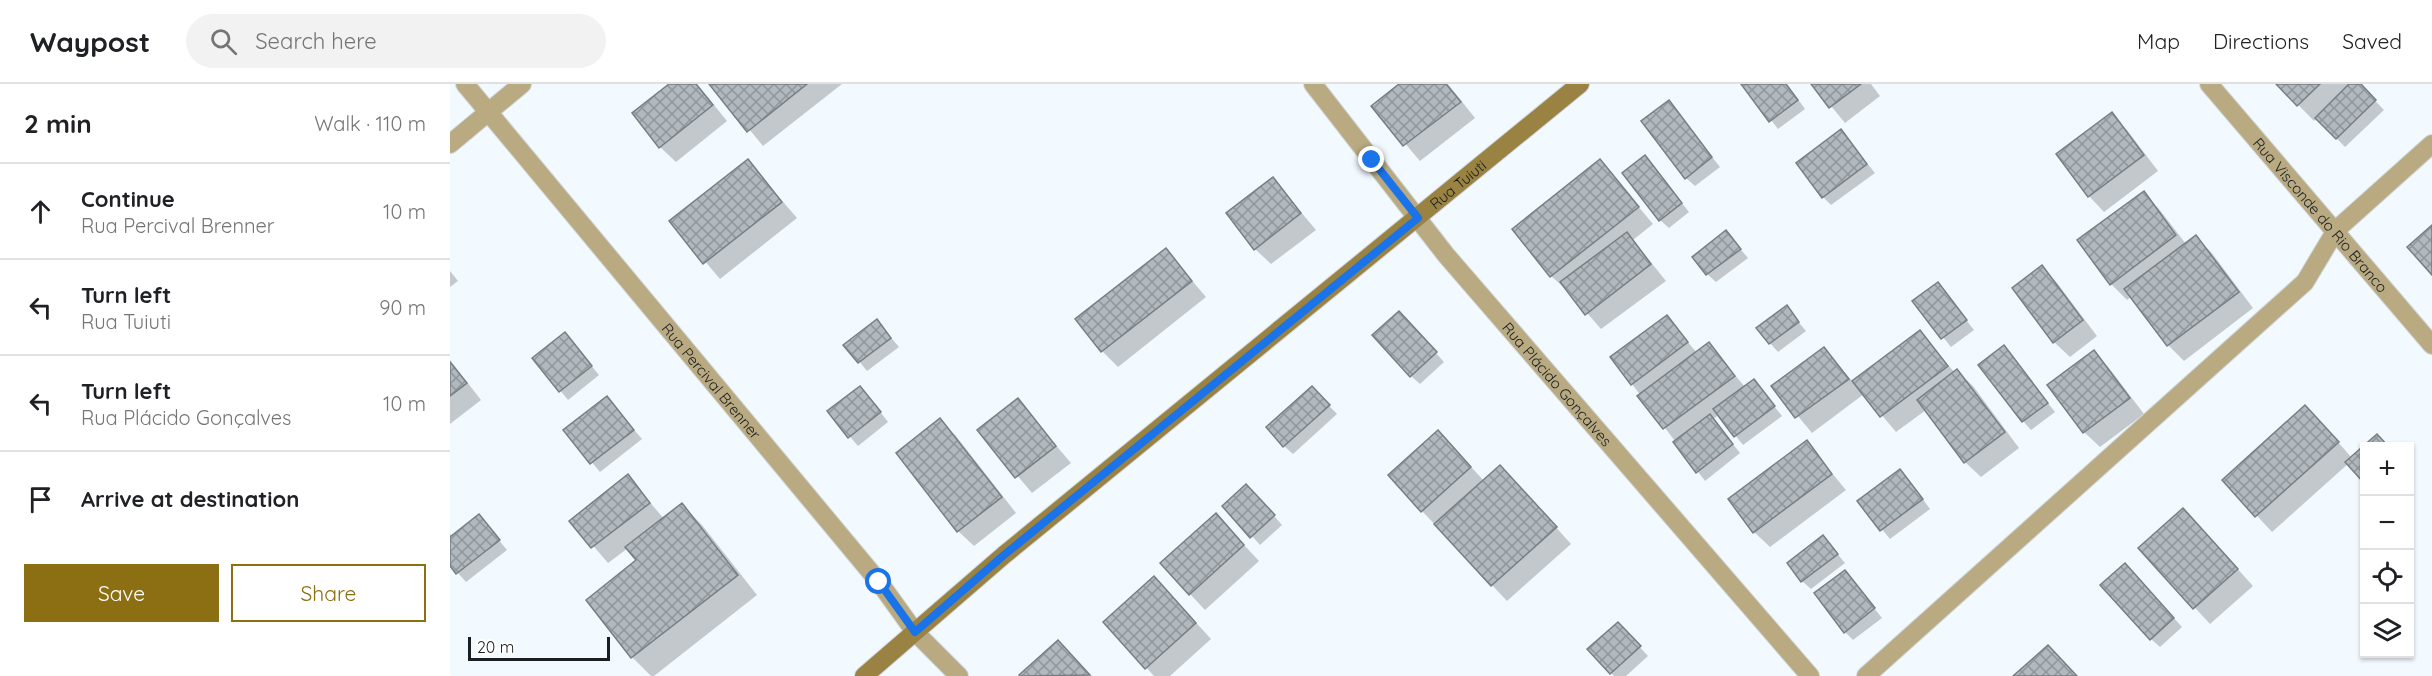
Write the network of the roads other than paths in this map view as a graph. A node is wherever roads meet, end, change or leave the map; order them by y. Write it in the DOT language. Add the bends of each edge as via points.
graph roads {
  1 [pos="465,84"];
  2 [pos="522,84"];
  3 [pos="1312,84"];
  4 [pos="1580,84"];
  5 [pos="2209,84"];
  6 [pos="489,112"];
  7 [pos="450,144"];
  8 [pos="2432,144"];
  9 [pos="1418,218"];
  10 [pos="2336,230"];
  11 [pos="2432,345"];
  12 [pos="915,632"];
  13 [pos="864,676"];
  14 [pos="959,676"];
  15 [pos="1810,676"];
  16 [pos="1866,676"];
  1 -- 6 [label="street, Rua Percival Brenner"];
  2 -- 6 [label="street"];
  3 -- 9 [label="street, Rua Plácido Gonçalves"];
  4 -- 9 [label="main road, Rua Tuiuti"];
  5 -- 10 [label="street, Rua Visconde do Rio Branco"];
  6 -- 7 [label="street"];
  6 -- 12 [label="street, Rua Percival Brenner" via="879,582"];
  8 -- 10 [label="street"];
  9 -- 12 [label="main road, Rua Tuiuti"];
  9 -- 15 [label="street, Rua Plácido Gonçalves"];
  10 -- 11 [label="street, Rua Visconde do Rio Branco"];
  10 -- 16 [label="street" via="2305,282"];
  12 -- 13 [label="main road, Rua Tuiuti"];
  12 -- 14 [label="street, Rua Percival Brenner"];
}
